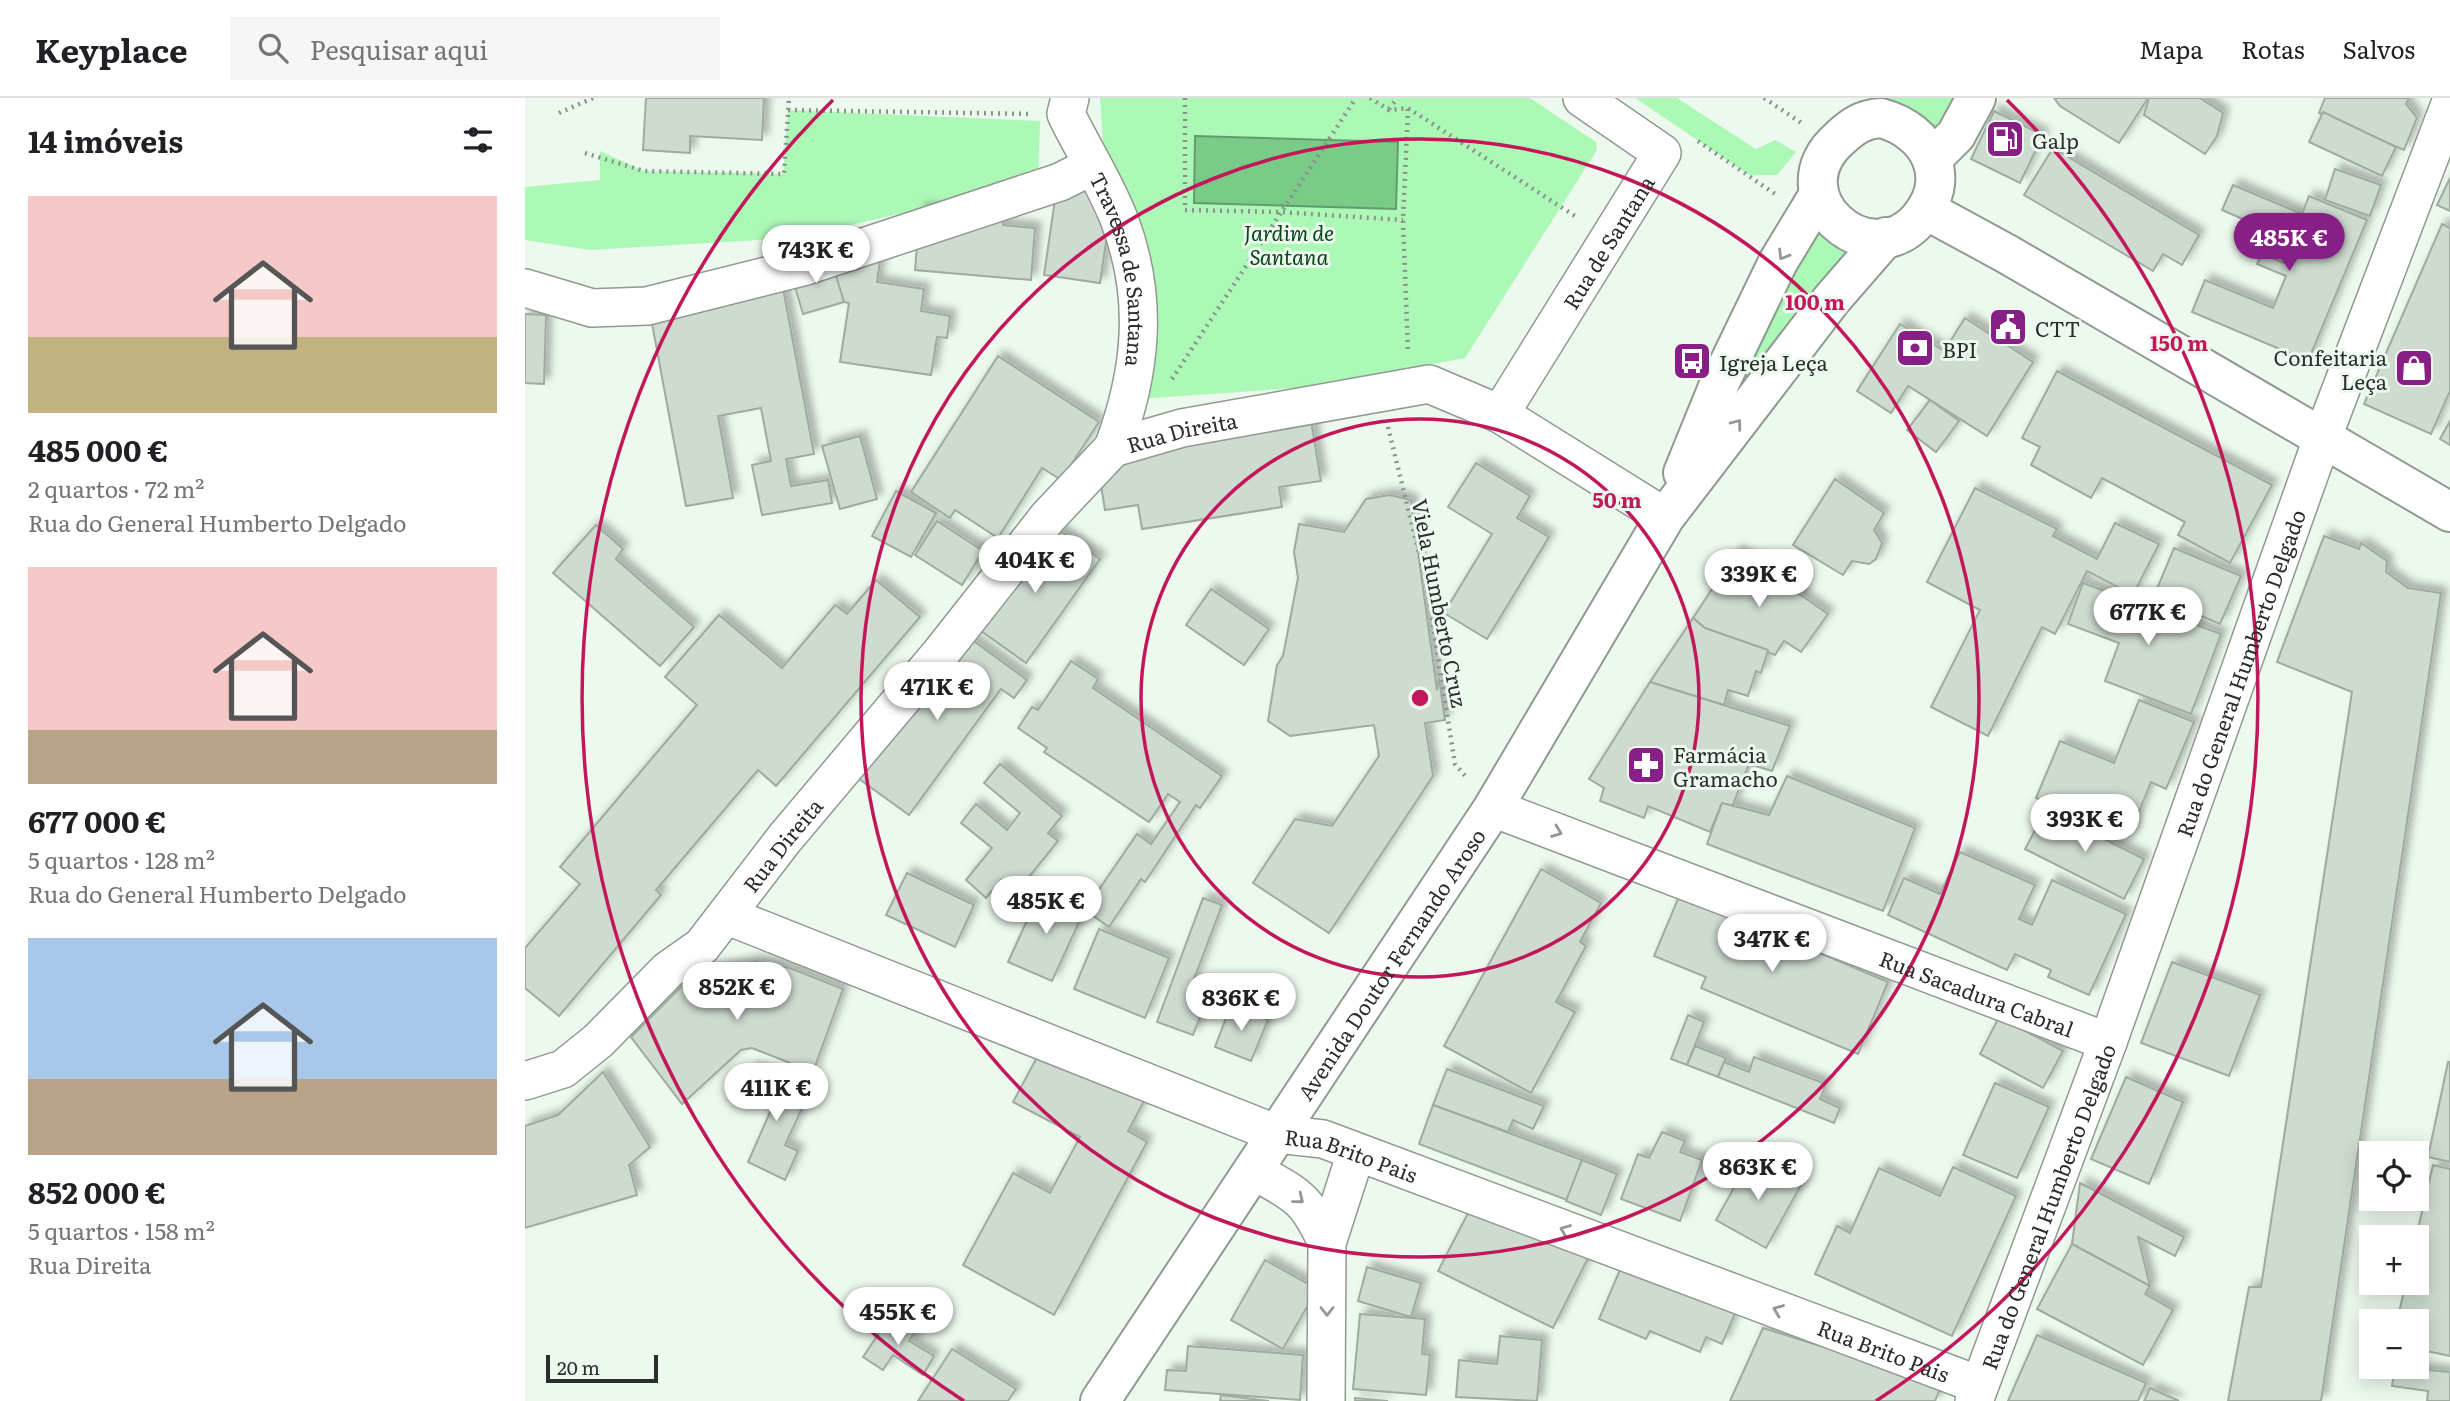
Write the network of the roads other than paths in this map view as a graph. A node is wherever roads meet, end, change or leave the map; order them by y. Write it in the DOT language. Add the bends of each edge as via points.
graph roads {
  1 [pos="1582,98"];
  2 [pos="1976,98"];
  3 [pos="2450,104"];
  4 [pos="1068,106"];
  5 [pos="1869,109"];
  6 [pos="1932,159"];
  7 [pos="1092,166"];
  8 [pos="1812,207"];
  9 [pos="1926,210"];
  10 [pos="1886,237"];
  11 [pos="525,288"];
  12 [pos="1500,414"];
  13 [pos="2322,439"];
  14 [pos="1113,447"];
  15 [pos="2450,512"];
  16 [pos="1665,517"];
  17 [pos="1493,808"];
  18 [pos="728,916"];
  19 [pos="2108,1042"];
  20 [pos="525,1081"];
  21 [pos="1277,1133"];
  22 [pos="1356,1153"];
  23 [pos="1253,1170"];
  24 [pos="1327,1243"];
  25 [pos="1976,1393"];
  26 [pos="1100,1401"];
  27 [pos="1326,1401"];
  1 -- 12 [label="street, Rua de Santana" via="1663,153"];
  2 -- 6 [label="main road" via="1956,135"];
  3 -- 13 [label="street, Rua do General Humberto Delgado"];
  4 -- 7 [label="street, Travessa de Santana"];
  5 -- 6 [label="main road" via="1898,122 1924,144"];
  5 -- 8 [label="main road" via="1833,144 1818,172"];
  6 -- 9 [label="main road" via="1933,194"];
  7 -- 11 [label="street" via="1059,182 806,266 647,306 592,308"];
  7 -- 14 [label="street, Travessa de Santana" via="1119,219 1140,310 1133,386"];
  8 -- 10 [label="main road" via="1837,225 1869,238"];
  8 -- 16 [label="main road, Avenida Doutor Fernando Aroso, one-way" via="1778,262 1721,380"];
  9 -- 10 [label="main road" via="1902,232"];
  9 -- 13 [label="main road"];
  16 -- 10 [label="main road, Avenida Doutor Fernando Aroso, one-way" via="1832,299"];
  12 -- 14 [label="street, Rua Direita" via="1429,384 1182,428"];
  12 -- 16 [label="street, Rua Direita"];
  13 -- 15 [label="main road"];
  13 -- 19 [label="street, Rua do General Humberto Delgado"];
  14 -- 18 [label="street, Rua Direita" via="1048,517 785,838"];
  16 -- 17 [label="main road, Avenida Doutor Fernando Aroso"];
  17 -- 19 [label="street, Rua Sacadura Cabral, one-way"];
  17 -- 21 [label="main road, Avenida Doutor Fernando Aroso"];
  18 -- 20 [label="street, Rua Direita" via="599,1041 563,1069"];
  18 -- 21 [label="street, Rua Brito Pais"];
  19 -- 25 [label="street, Rua do General Humberto Delgado"];
  21 -- 22 [label="street, Rua Brito Pais" via="1323,1139"];
  21 -- 23 [label="main road, Avenida Doutor Fernando Aroso"];
  22 -- 24 [label="street"];
  25 -- 22 [label="street, Rua Brito Pais, one-way"];
  23 -- 24 [label="street, one-way" via="1296,1194 1313,1210"];
  23 -- 26 [label="main road, Avenida Doutor Fernando Aroso"];
  24 -- 27 [label="street, one-way"];
}
